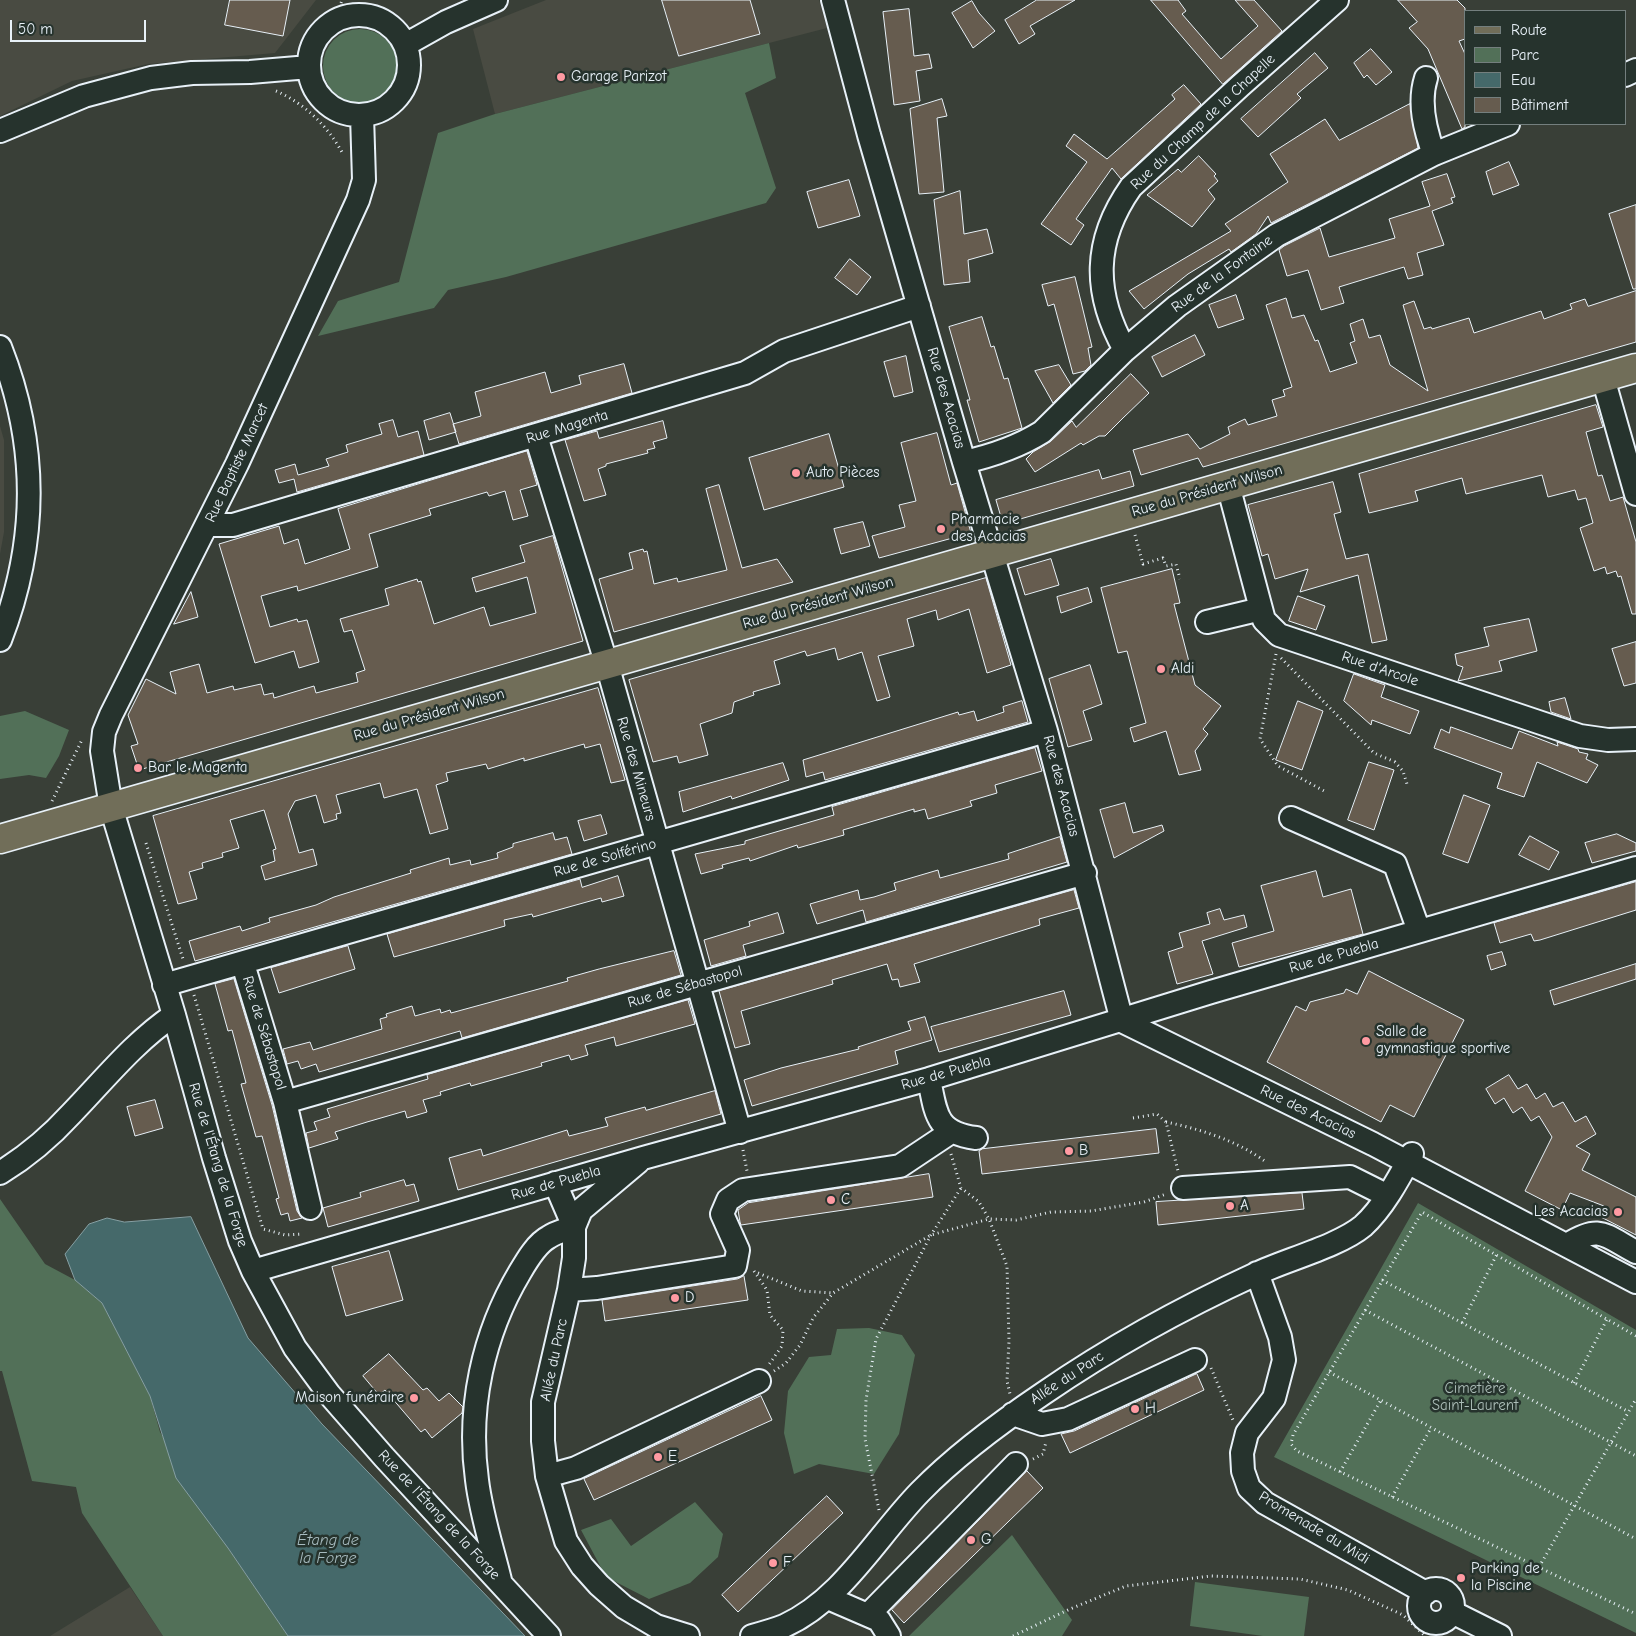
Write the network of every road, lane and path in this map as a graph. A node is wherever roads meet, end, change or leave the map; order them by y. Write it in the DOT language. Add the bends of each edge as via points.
graph roads {
  1 [pos="342,0"];
  2 [pos="496,0"];
  3 [pos="833,0"];
  4 [pos="1337,0"];
  5 [pos="360,8"];
  6 [pos="334,22"];
  7 [pos="405,45"];
  8 [pos="309,67"];
  9 [pos="1426,78"];
  10 [pos="272,89"];
  11 [pos="362,115"];
  12 [pos="1506,125"];
  13 [pos="0,132"];
  14 [pos="1434,154"];
  15 [pos="344,162"];
  16 [pos="919,306"];
  17 [pos="0,347"];
  18 [pos="1125,350"];
  19 [pos="1636,368"];
  20 [pos="1603,378"];
  21 [pos="536,436"];
  22 [pos="964,462"];
  23 [pos="1228,485"];
  24 [pos="1636,494"];
  25 [pos="1129,514"];
  26 [pos="208,525"];
  27 [pos="992,554"];
  28 [pos="1180,579"];
  29 [pos="1261,609"];
  30 [pos="1207,622"];
  31 [pos="0,640"];
  32 [pos="1277,643"];
  33 [pos="606,663"];
  34 [pos="87,731"];
  35 [pos="1046,731"];
  36 [pos="1636,738"];
  37 [pos="1407,784"];
  38 [pos="1326,792"];
  39 [pos="51,803"];
  40 [pos="111,807"];
  41 [pos="1291,818"];
  42 [pos="0,839"];
  43 [pos="146,843"];
  44 [pos="656,843"];
  45 [pos="1636,868"];
  46 [pos="1085,872"];
  47 [pos="1419,931"];
  48 [pos="243,964"];
  49 [pos="186,968"];
  50 [pos="698,984"];
  51 [pos="164,985"];
  52 [pos="192,987"];
  53 [pos="174,1016"];
  54 [pos="1122,1021"];
  55 [pos="929,1079"];
  56 [pos="285,1102"];
  57 [pos="1133,1118"];
  58 [pos="1166,1122"];
  59 [pos="740,1132"];
  60 [pos="949,1134"];
  61 [pos="976,1138"];
  62 [pos="643,1158"];
  63 [pos="1410,1158"];
  64 [pos="0,1174"];
  65 [pos="1291,1180"];
  66 [pos="564,1181"];
  67 [pos="961,1188"];
  68 [pos="1183,1188"];
  69 [pos="750,1189"];
  70 [pos="1386,1195"];
  71 [pos="310,1208"];
  72 [pos="577,1218"];
  73 [pos="988,1219"];
  74 [pos="308,1234"];
  75 [pos="931,1235"];
  76 [pos="1566,1245"];
  77 [pos="1636,1252"];
  78 [pos="1497,1254"];
  79 [pos="736,1258"];
  80 [pos="253,1271"];
  81 [pos="756,1272"];
  82 [pos="1256,1273"];
  83 [pos="1382,1280"];
  84 [pos="1636,1282"];
  85 [pos="570,1290"];
  86 [pos="834,1293"];
  87 [pos="1365,1310"];
  88 [pos="1607,1319"];
  89 [pos="1462,1323"];
  90 [pos="1636,1336"];
  91 [pos="1195,1360"];
  92 [pos="1329,1372"];
  93 [pos="759,1382"];
  94 [pos="1574,1383"];
  95 [pos="1636,1399"];
  96 [pos="1381,1400"];
  97 [pos="1629,1412"];
  98 [pos="1013,1414"];
  99 [pos="1042,1424"];
  100 [pos="1431,1428"];
  101 [pos="1247,1433"];
  102 [pos="1612,1443"];
  103 [pos="1636,1456"];
  104 [pos="1016,1464"];
  105 [pos="1340,1472"];
  106 [pos="547,1476"];
  107 [pos="1392,1497"];
  108 [pos="1575,1506"];
  109 [pos="883,1532"];
  110 [pos="1636,1539"];
  111 [pos="1539,1567"];
  112 [pos="501,1582"];
  113 [pos="828,1598"];
  114 [pos="1636,1613"];
  115 [pos="868,1615"];
  116 [pos="549,1636"];
  117 [pos="688,1636"];
  118 [pos="752,1636"];
  119 [pos="889,1636"];
  120 [pos="1013,1636"];
  121 [pos="1425,1636"];
  122 [pos="1500,1636"];
  1 -- 6 [label="path"];
  2 -- 7 [label="street"];
  3 -- 16 [label="street, Rue des Acacias"];
  4 -- 18 [label="street, Rue du Champ de la Chapelle" via="1131,187 1117,207 1108,229 1102,278 1105,303"];
  5 -- 6 [label="street"];
  5 -- 7 [label="street" via="387,24"];
  6 -- 8 [label="street" via="316,41"];
  7 -- 11 [label="street" via="409,60 408,76 402,91 384,107"];
  8 -- 11 [label="street" via="317,92 326,102 349,114"];
  8 -- 13 [label="street" via="172,74 151,78 84,96"];
  9 -- 14 [label="street" via="1422,103"];
  10 -- 15 [label="path" via="308,110 332,136"];
  11 -- 26 [label="street, Rue Baptiste Marcet" via="362,190"];
  12 -- 14 [label="street, Rue de la Fontaine"];
  14 -- 18 [label="street, Rue de la Fontaine" via="1277,234 1177,306"];
  16 -- 21 [label="street, Rue Magenta" via="806,343 745,373"];
  16 -- 22 [label="street, Rue des Acacias"];
  17 -- 31 [label="street" via="21,409 30,482 24,556"];
  18 -- 22 [label="street, Rue de la Fontaine" via="1042,432 993,455"];
  19 -- 20 [label="main road, Rue du Président Wilson"];
  20 -- 23 [label="main road, Rue du Président Wilson"];
  20 -- 24 [label="street"];
  21 -- 26 [label="street, Rue Magenta" via="234,525"];
  21 -- 33 [label="street, Rue des Mineurs"];
  22 -- 27 [label="street, Rue des Acacias"];
  23 -- 25 [label="main road, Rue du Président Wilson"];
  23 -- 29 [label="street"];
  25 -- 27 [label="main road, Rue du Président Wilson"];
  25 -- 28 [label="path" via="1143,564 1164,558 1166,566 1176,564"];
  26 -- 40 [label="street, Rue Baptiste Marcet" via="104,732 102,751"];
  27 -- 33 [label="main road, Rue du Président Wilson"];
  27 -- 35 [label="street, Rue des Acacias"];
  29 -- 30 [label="street"];
  29 -- 32 [label="street"];
  32 -- 36 [label="street, Rue d'Arcole" via="1580,736 1608,740"];
  32 -- 37 [label="path" via="1374,753 1395,762 1403,771"];
  32 -- 38 [label="path" via="1260,739 1278,766"];
  33 -- 40 [label="main road, Rue du Président Wilson"];
  33 -- 44 [label="street, Rue des Mineurs"];
  34 -- 39 [label="path"];
  35 -- 44 [label="street, Rue de Solférino"];
  35 -- 46 [label="street, Rue des Acacias"];
  40 -- 42 [label="main road, Rue du Président Wilson"];
  40 -- 51 [label="street, Rue de l'Étang de la Forge"];
  41 -- 47 [label="street" via="1395,864"];
  43 -- 49 [label="path"];
  44 -- 48 [label="street, Rue de Solférino"];
  44 -- 50 [label="street, Rue des Mineurs"];
  45 -- 47 [label="street, Rue de Puebla"];
  46 -- 50 [label="street, Rue de Sébastopol"];
  46 -- 54 [label="street, Rue des Acacias"];
  47 -- 54 [label="street, Rue de Puebla" via="1202,994"];
  48 -- 51 [label="street, Rue de Solférino"];
  48 -- 56 [label="street, Rue de Sébastopol"];
  50 -- 56 [label="street, Rue de Sébastopol"];
  50 -- 59 [label="street, Rue des Mineurs"];
  51 -- 53 [label="street, Rue de l'Étang de la Forge"];
  52 -- 74 [label="path" via="263,1229 285,1235"];
  53 -- 64 [label="street" via="133,1048 42,1143"];
  53 -- 80 [label="street, Rue de l'Étang de la Forge" via="216,1166 240,1242"];
  54 -- 55 [label="street, Rue de Puebla"];
  54 -- 63 [label="street, Rue des Acacias"];
  55 -- 59 [label="street, Rue de Puebla"];
  55 -- 60 [label="street" via="940,1121"];
  56 -- 71 [label="street, Rue de Sébastopol"];
  57 -- 58 [label="path" via="1157,1114"];
  58 -- 65 [label="path" via="1194,1128 1256,1154"];
  58 -- 68 [label="path"];
  59 -- 62 [label="street, Rue de Puebla"];
  59 -- 69 [label="path"];
  60 -- 61 [label="street"];
  60 -- 67 [label="path"];
  60 -- 69 [label="street" via="900,1166"];
  62 -- 66 [label="street, Rue de Puebla"];
  62 -- 72 [label="street"];
  63 -- 70 [label="street, Allée du Parc"];
  63 -- 76 [label="street, Rue des Acacias"];
  65 -- 68 [label="street"];
  65 -- 70 [label="street" via="1350,1177"];
  66 -- 72 [label="street, Allée du Parc"];
  66 -- 80 [label="street, Rue de Puebla"];
  67 -- 73 [label="path" via="979,1202"];
  67 -- 75 [label="path"];
  68 -- 73 [label="path" via="1144,1202 1091,1212 1051,1212 1016,1220"];
  69 -- 79 [label="street" via="728,1200 722,1214 738,1250"];
  70 -- 82 [label="street, Allée du Parc" via="1363,1226 1347,1237"];
  72 -- 85 [label="street, Allée du Parc"];
  72 -- 112 [label="street" via="547,1237 530,1256 503,1305 481,1366 474,1442 477,1480"];
  73 -- 75 [label="path"];
  73 -- 98 [label="path" via="1006,1266 1007,1381"];
  75 -- 86 [label="path"];
  75 -- 109 [label="path" via="876,1339 866,1400 865,1439"];
  76 -- 77 [label="street" via="1591,1232 1600,1233"];
  76 -- 84 [label="street, Rue des Acacias"];
  78 -- 83 [label="path" via="1422,1212"];
  78 -- 88 [label="path"];
  78 -- 89 [label="path"];
  79 -- 81 [label="path"];
  79 -- 85 [label="street" via="735,1266"];
  80 -- 112 [label="street, Rue de l'Étang de la Forge" via="295,1348 329,1394"];
  81 -- 86 [label="path" via="802,1291"];
  81 -- 93 [label="path" via="768,1290 770,1315 783,1330 782,1346"];
  82 -- 98 [label="street, Allée du Parc" via="1156,1323 1091,1361"];
  82 -- 101 [label="street, Promenade du Midi" via="1280,1337 1284,1360 1274,1398"];
  83 -- 87 [label="path"];
  83 -- 89 [label="path"];
  85 -- 106 [label="street, Allée du Parc" via="544,1402 543,1441"];
  86 -- 93 [label="path" via="813,1318 786,1363"];
  87 -- 92 [label="path"];
  87 -- 102 [label="path"];
  88 -- 90 [label="path"];
  88 -- 94 [label="path"];
  89 -- 94 [label="path"];
  91 -- 99 [label="street" via="1068,1419"];
  91 -- 101 [label="path" via="1213,1369 1235,1424"];
  92 -- 96 [label="path"];
  92 -- 105 [label="path" via="1291,1444 1297,1451"];
  93 -- 106 [label="street" via="576,1468"];
  94 -- 97 [label="path"];
  95 -- 97 [label="path"];
  96 -- 100 [label="path"];
  96 -- 105 [label="path"];
  97 -- 102 [label="path"];
  98 -- 99 [label="street"];
  98 -- 109 [label="street, Allée du Parc" via="951,1463"];
  99 -- 104 [label="path" via="1047,1441 1043,1454"];
  100 -- 107 [label="path"];
  100 -- 108 [label="path"];
  101 -- 122 [label="street, Promenade du Midi" via="1242,1453 1243,1471 1248,1488 1260,1498 1426,1593 1419,1605 1421,1615 1429,1622 1445,1621 1452,1612"];
  102 -- 103 [label="path"];
  102 -- 108 [label="path"];
  104 -- 115 [label="street"];
  105 -- 107 [label="path"];
  106 -- 117 [label="street, Allée du Parc" via="566,1540 593,1579 624,1607 656,1626"];
  107 -- 111 [label="path"];
  108 -- 110 [label="path"];
  108 -- 111 [label="path"];
  109 -- 113 [label="street, Allée du Parc"];
  111 -- 114 [label="path"];
  112 -- 116 [label="street, Rue de l'Étang de la Forge"];
  113 -- 115 [label="street"];
  113 -- 118 [label="street, Allée du Parc" via="784,1626"];
  115 -- 119 [label="street" via="879,1620"];
  120 -- 121 [label="path" via="1126,1586 1211,1576 1300,1579 1348,1590 1403,1615"];
}
